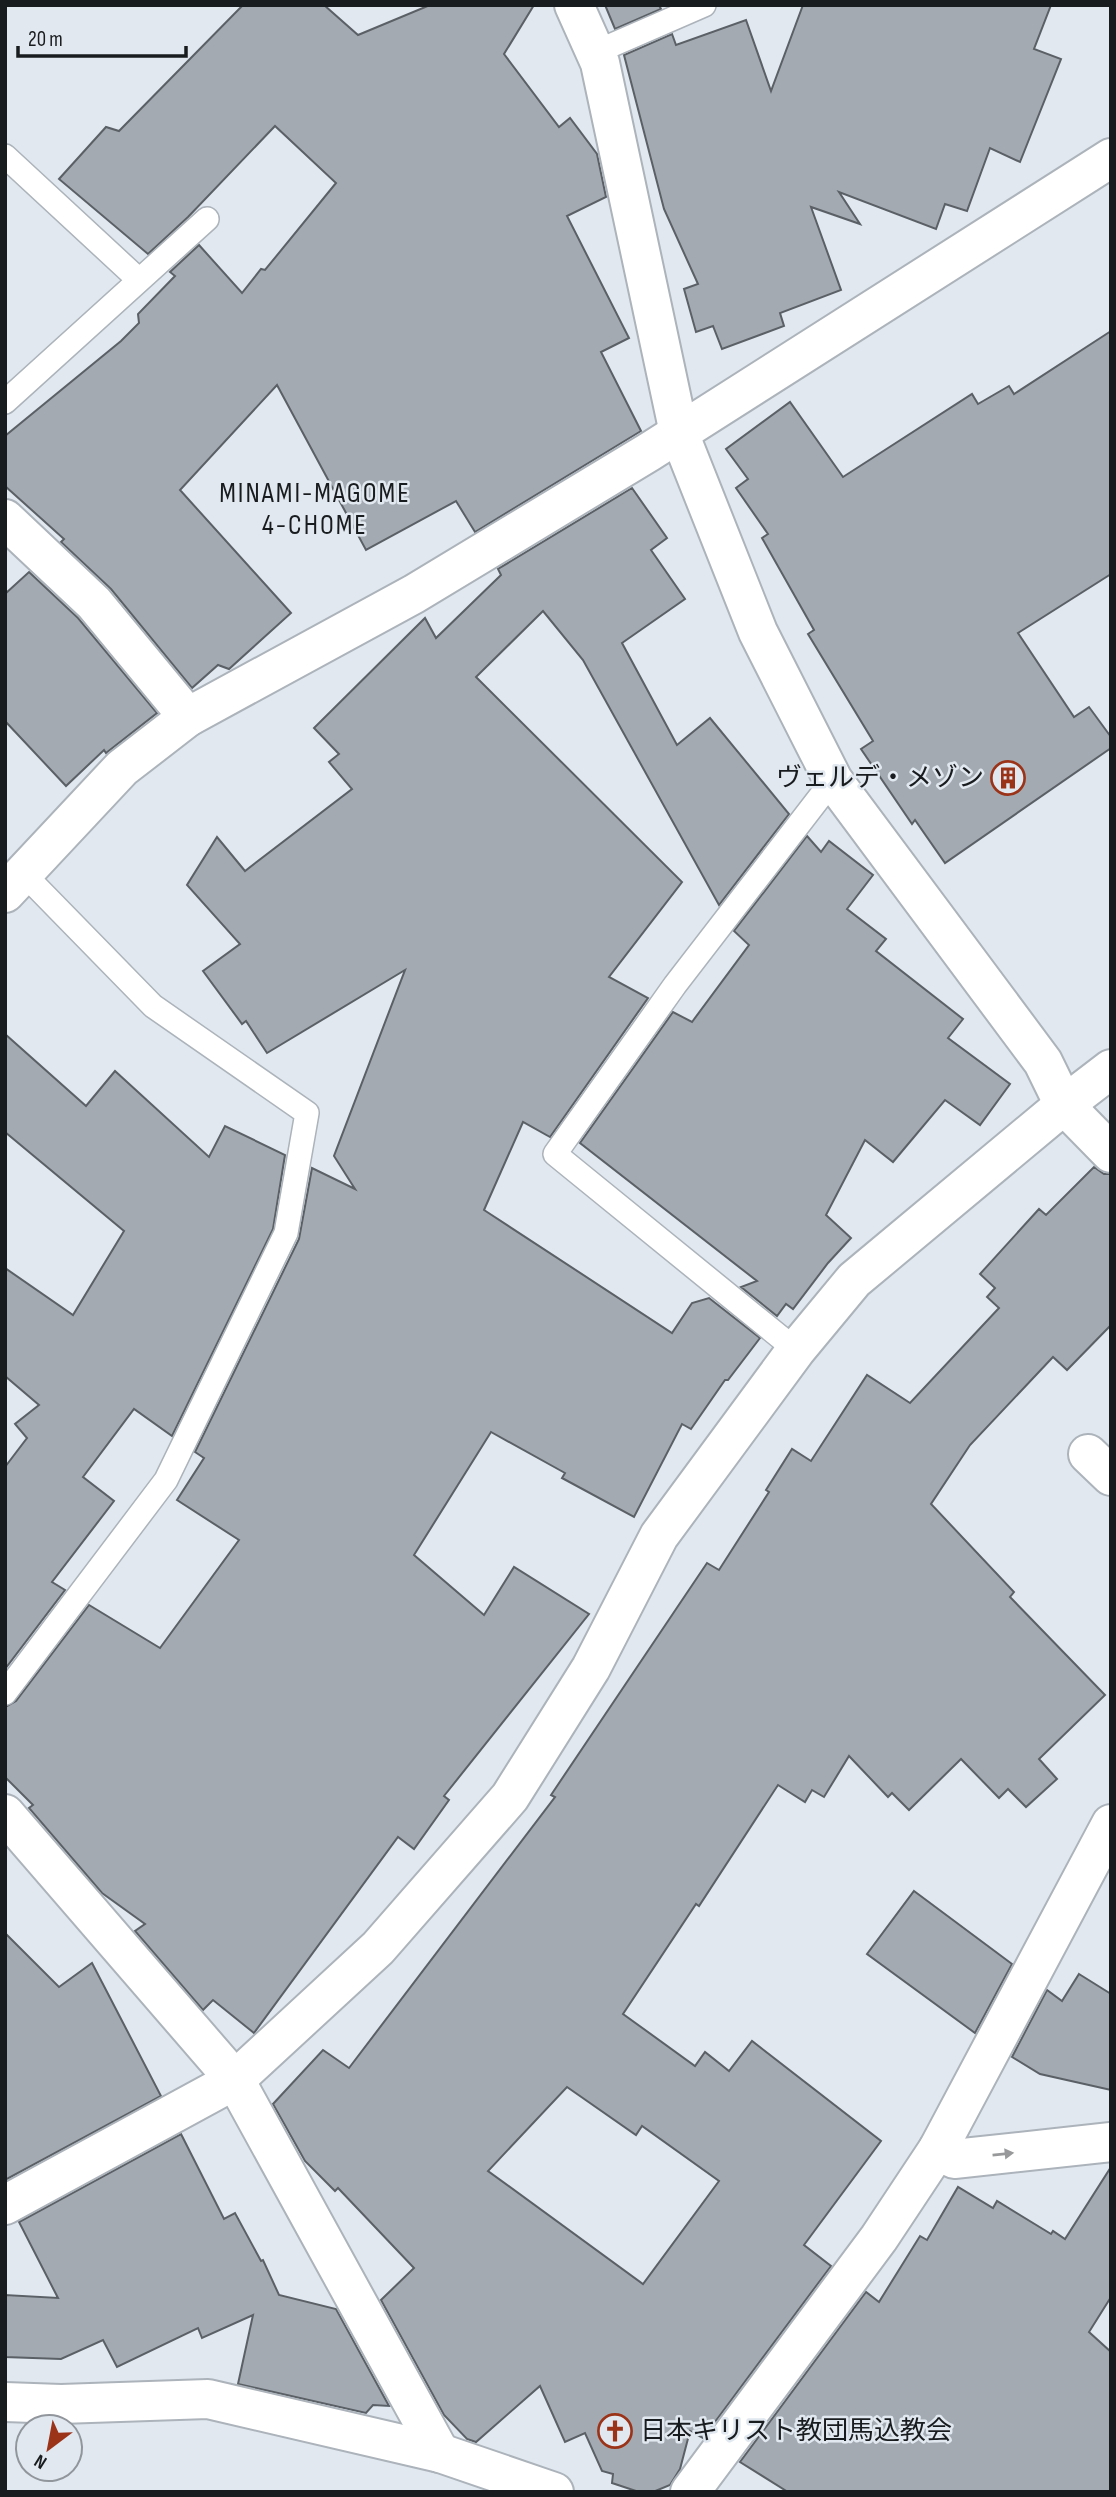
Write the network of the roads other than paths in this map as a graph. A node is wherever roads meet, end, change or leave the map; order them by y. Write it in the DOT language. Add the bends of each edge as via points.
graph roads {
  1 [pos="574,5"];
  2 [pos="704,5"];
  3 [pos="596,52"];
  4 [pos="5,156"];
  5 [pos="1111,158"];
  6 [pos="207,219"];
  7 [pos="139,280"];
  8 [pos="5,402"];
  9 [pos="679,433"];
  10 [pos="5,519"];
  11 [pos="188,718"];
  12 [pos="833,780"];
  13 [pos="14,883"];
  14 [pos="1111,1069"];
  15 [pos="1064,1105"];
  16 [pos="1111,1153"];
  17 [pos="796,1350"];
  18 [pos="5,1693"];
  19 [pos="5,1814"];
  20 [pos="1111,1824"];
  21 [pos="235,2080"];
  22 [pos="1111,2142"];
  23 [pos="938,2150"];
  24 [pos="5,2205"];
  25 [pos="5,2402"];
  26 [pos="440,2453"];
  27 [pos="554,2492"];
  28 [pos="690,2492"];
  1 -- 3 [label="street"];
  2 -- 3 [label="lane"];
  3 -- 9 [label="street"];
  4 -- 7 [label="lane"];
  5 -- 9 [label="street"];
  6 -- 7 [label="lane"];
  7 -- 8 [label="lane"];
  9 -- 11 [label="street" via="414,594"];
  9 -- 12 [label="street" via="758,632"];
  10 -- 11 [label="street" via="94,603"];
  11 -- 13 [label="street" via="122,768"];
  12 -- 15 [label="street" via="1043,1062"];
  12 -- 17 [label="lane" via="674,985 555,1154"];
  13 -- 18 [label="lane" via="153,1006 307,1113 286,1233 166,1480"];
  14 -- 15 [label="street"];
  15 -- 16 [label="street"];
  15 -- 17 [label="street" via="854,1280"];
  17 -- 21 [label="street" via="659,1536 591,1668 510,1797 379,1948"];
  19 -- 21 [label="street"];
  20 -- 23 [label="street"];
  21 -- 24 [label="street"];
  21 -- 26 [label="street"];
  23 -- 22 [label="street, one-way" via="954,2160"];
  23 -- 28 [label="street" via="879,2238"];
  25 -- 26 [label="street" via="208,2399"];
  26 -- 27 [label="street"];
}
